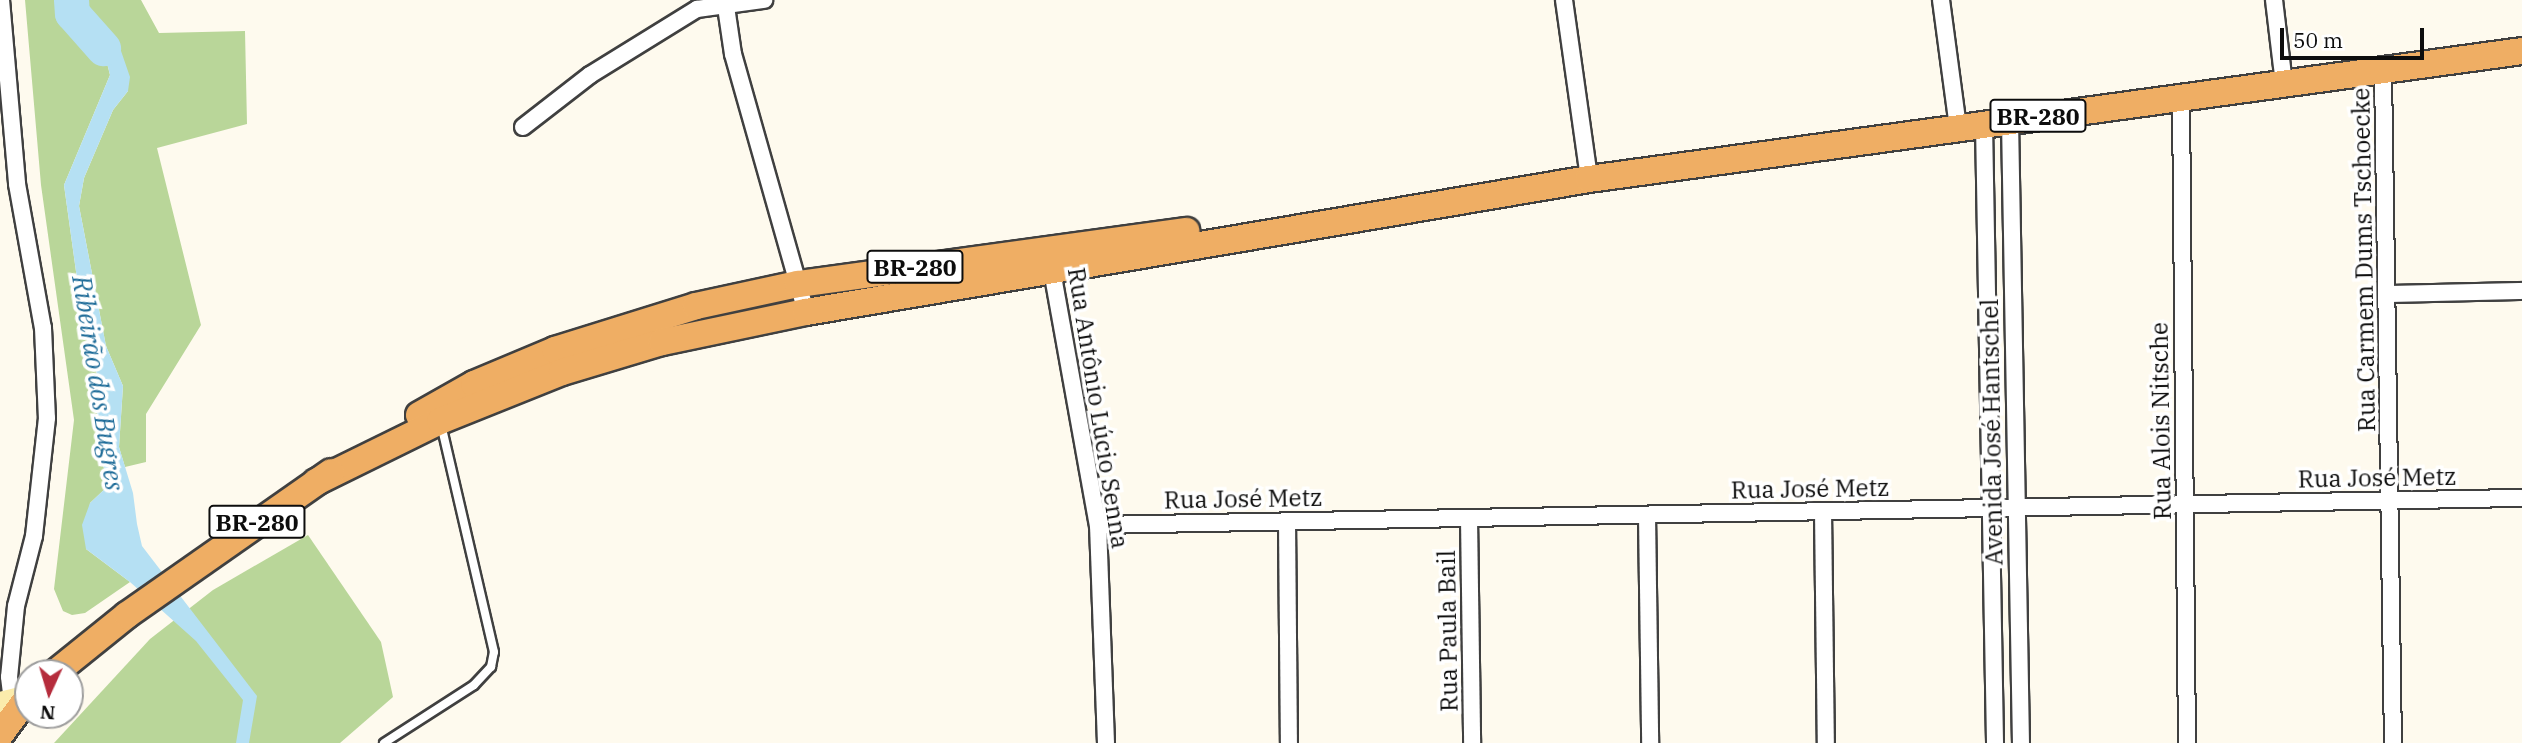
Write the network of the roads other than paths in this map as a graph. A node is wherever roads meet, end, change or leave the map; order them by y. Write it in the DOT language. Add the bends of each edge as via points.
graph roads {
  1 [pos="1,0"];
  2 [pos="764,0"];
  3 [pos="1564,0"];
  4 [pos="1941,0"];
  5 [pos="2274,0"];
  6 [pos="725,3"];
  7 [pos="2522,51"];
  8 [pos="2383,71"];
  9 [pos="2284,84"];
  10 [pos="2181,99"];
  11 [pos="1984,123"];
  12 [pos="523,127"];
  13 [pos="1589,179"];
  14 [pos="1051,260"];
  15 [pos="798,284"];
  16 [pos="2522,291"];
  17 [pos="2387,294"];
  18 [pos="806,312"];
  19 [pos="440,421"];
  20 [pos="316,482"];
  21 [pos="2522,498"];
  22 [pos="2391,501"];
  23 [pos="2185,504"];
  24 [pos="1991,508"];
  25 [pos="2017,508"];
  26 [pos="1822,512"];
  27 [pos="1647,514"];
  28 [pos="1469,518"];
  29 [pos="1287,521"];
  30 [pos="1098,525"];
  31 [pos="16,606"];
  32 [pos="0,639"];
  33 [pos="72,659"];
  34 [pos="14,691"];
  35 [pos="14,705"];
  36 [pos="0,735"];
  37 [pos="384,743"];
  38 [pos="1106,743"];
  39 [pos="1289,743"];
  40 [pos="1472,743"];
  41 [pos="1650,743"];
  42 [pos="1826,743"];
  43 [pos="1995,743"];
  44 [pos="2021,743"];
  45 [pos="2188,743"];
  46 [pos="2393,743"];
  1 -- 31 [label="street" via="17,184 43,328 47,418 34,537"];
  2 -- 6 [label="street"];
  3 -- 13 [label="street"];
  4 -- 11 [label="street"];
  5 -- 9 [label="street"];
  6 -- 12 [label="street" via="697,9 664,26"];
  6 -- 15 [label="street" via="733,54"];
  7 -- 8 [label="highway, BR-280"];
  8 -- 9 [label="highway, BR-280"];
  8 -- 17 [label="street, Rua Carmem Dums Tschoecke"];
  9 -- 10 [label="highway, BR-280"];
  10 -- 11 [label="highway, BR-280"];
  10 -- 23 [label="street, Rua Alois Nitsche"];
  11 -- 13 [label="highway, BR-280"];
  11 -- 24 [label="street, Avenida José Hantschel"];
  11 -- 25 [label="street, Avenida José Hantschel"];
  13 -- 14 [label="highway, BR-280"];
  14 -- 15 [label="highway, BR-280"];
  14 -- 18 [label="highway, BR-280"];
  14 -- 30 [label="street, Rua Antônio Lúcio Senna"];
  15 -- 18 [label="street"];
  15 -- 20 [label="highway, BR-280" via="653,318 512,367 442,401"];
  16 -- 17 [label="street"];
  17 -- 22 [label="street, Rua Carmem Dums Tschoecke"];
  18 -- 19 [label="highway, BR-280" via="597,360"];
  19 -- 20 [label="highway, BR-280"];
  19 -- 37 [label="lane" via="494,652 491,667 474,685"];
  20 -- 33 [label="highway, BR-280"];
  21 -- 22 [label="street, Rua José Metz"];
  22 -- 23 [label="street, Rua José Metz"];
  22 -- 46 [label="street, Rua Carmem Dums Tschoecke"];
  23 -- 25 [label="street, Rua José Metz"];
  23 -- 45 [label="street, Rua Alois Nitsche"];
  24 -- 25 [label="street, Rua José Metz"];
  24 -- 26 [label="street, Rua José Metz"];
  24 -- 43 [label="street, Avenida José Hantschel"];
  25 -- 44 [label="street, Avenida José Hantschel"];
  26 -- 27 [label="street, Rua José Metz"];
  26 -- 42 [label="street"];
  27 -- 28 [label="street, Rua José Metz"];
  27 -- 41 [label="street"];
  28 -- 29 [label="street, Rua José Metz"];
  28 -- 40 [label="street, Rua Paula Bail"];
  29 -- 30 [label="street, Rua José Metz"];
  29 -- 39 [label="street"];
  30 -- 38 [label="street, Rua Antônio Lúcio Senna"];
  31 -- 32 [label="street"];
  31 -- 34 [label="street" via="9,677"];
  35 -- 36 [label="highway"];
}
